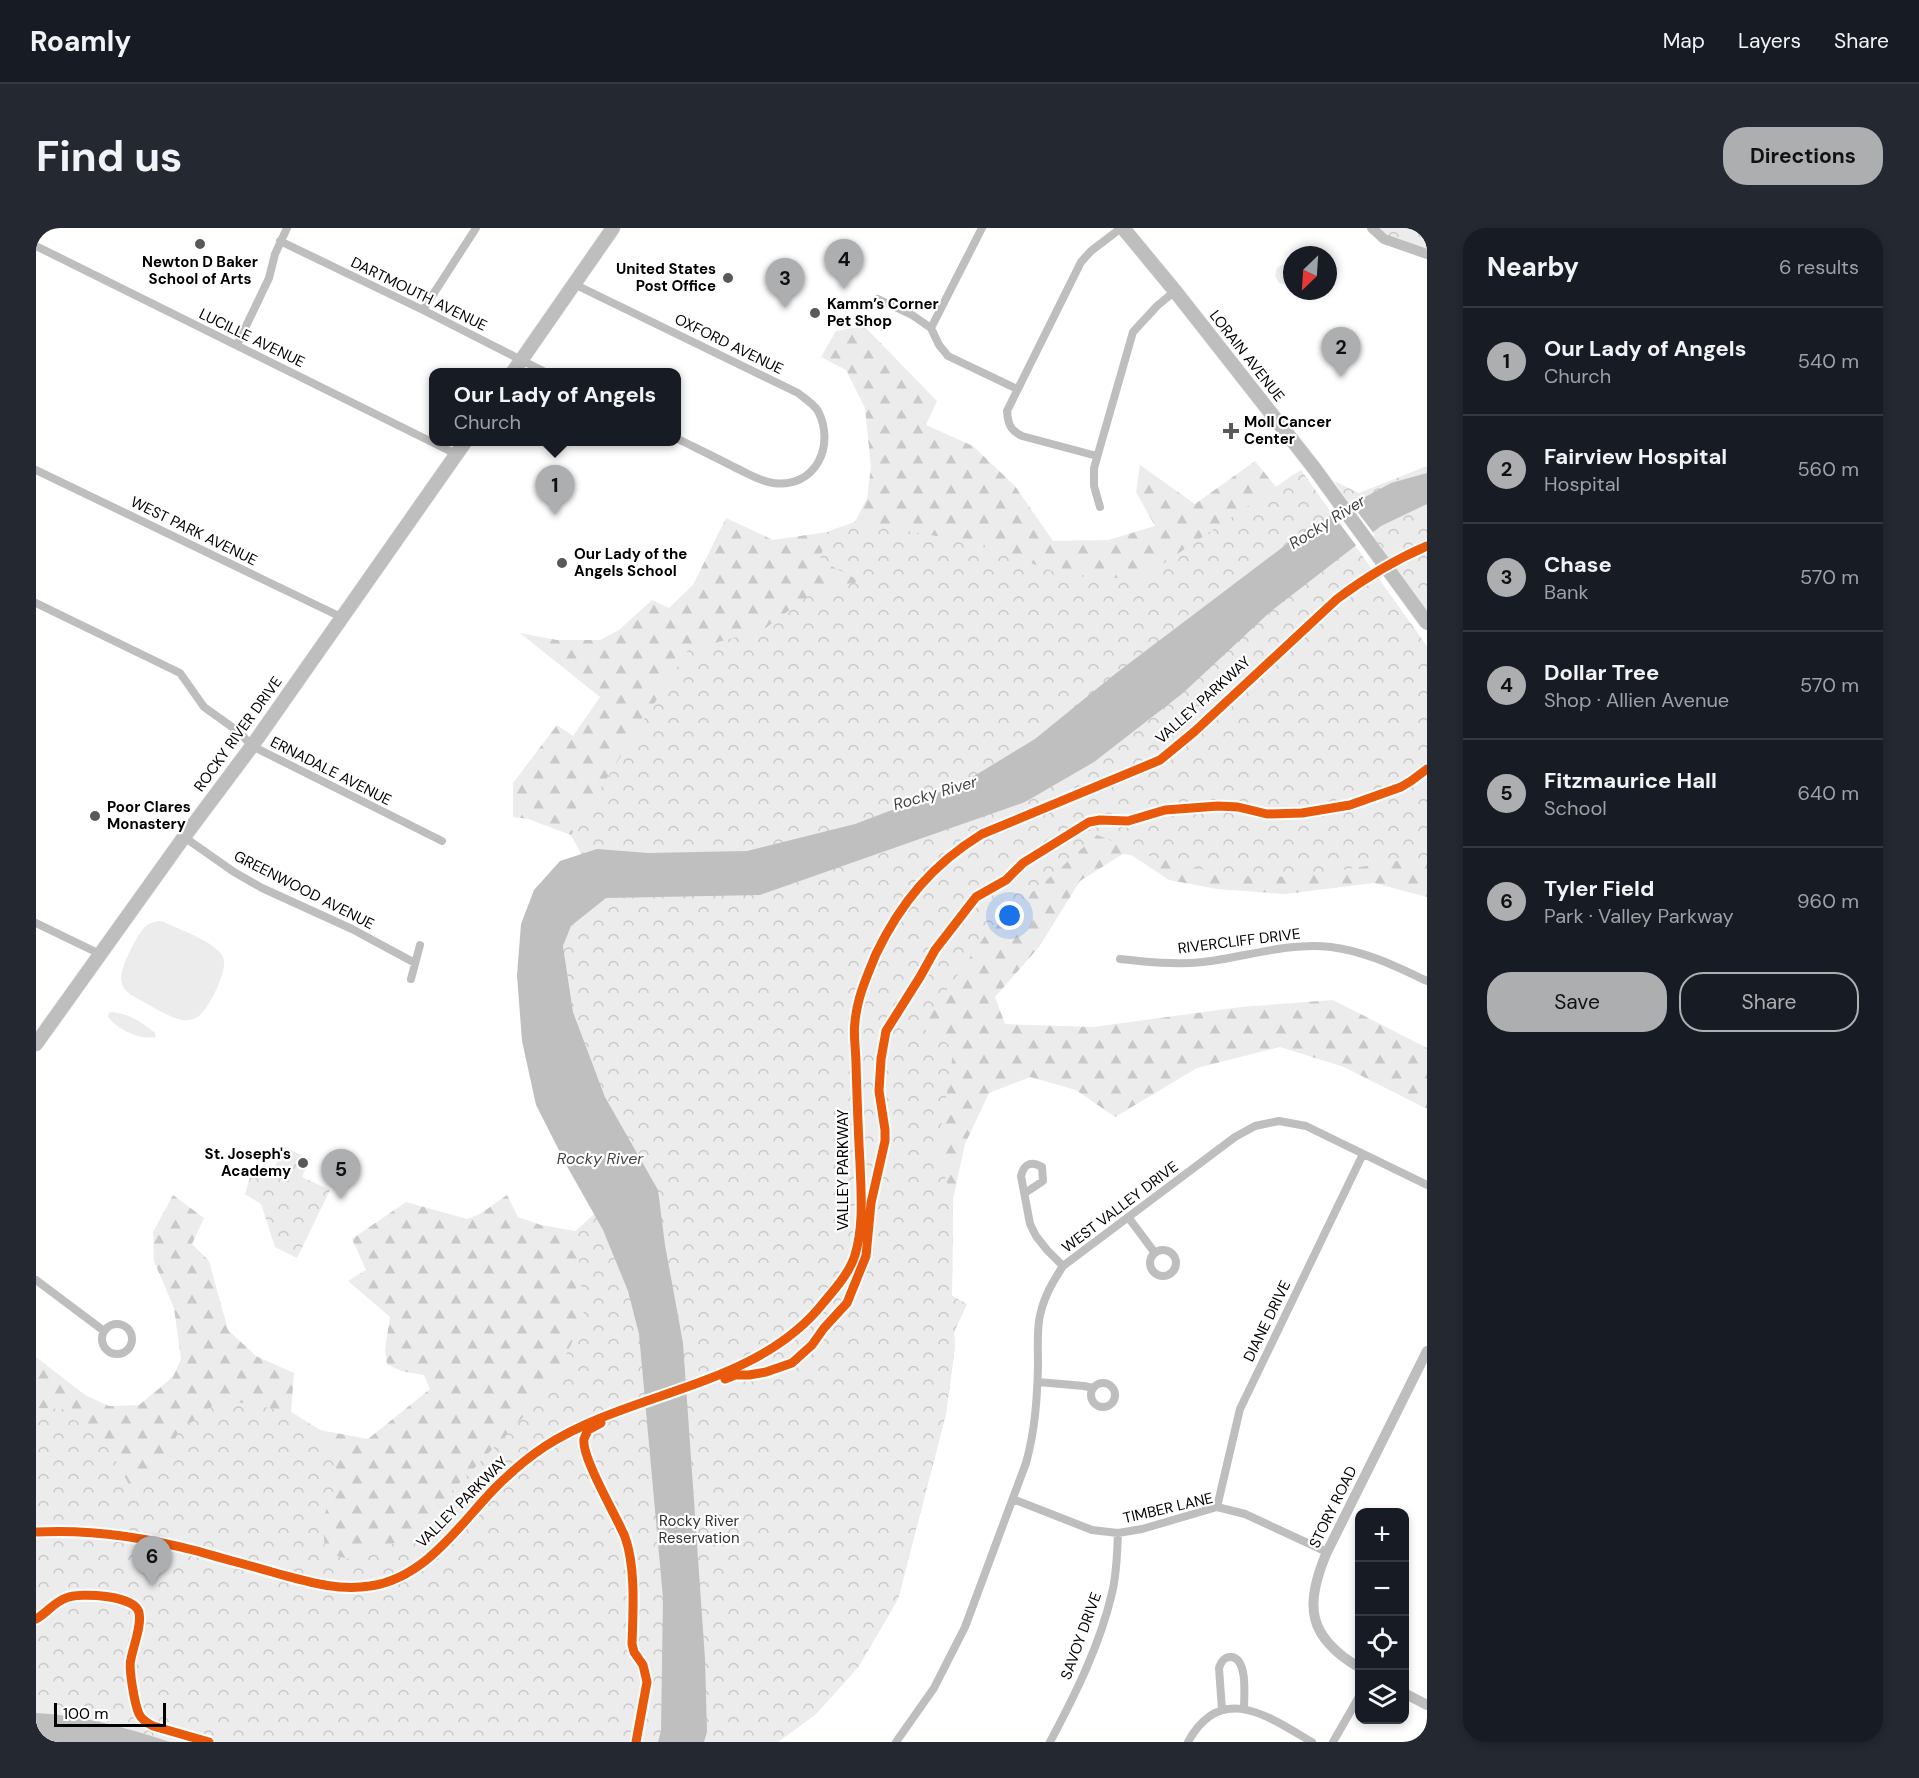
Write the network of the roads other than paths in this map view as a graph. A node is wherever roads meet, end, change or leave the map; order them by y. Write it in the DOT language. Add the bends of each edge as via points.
graph roads {
  1 [pos="287,228"];
  2 [pos="613,228"];
  3 [pos="982,228"];
  4 [pos="1122,228"];
  5 [pos="1372,228"];
  6 [pos="473,229"];
  7 [pos="280,242"];
  8 [pos="36,246"];
  9 [pos="1427,254"];
  10 [pos="574,284"];
  11 [pos="1175,291"];
  12 [pos="878,299"];
  13 [pos="423,310"];
  14 [pos="931,328"];
  15 [pos="237,345"];
  16 [pos="522,361"];
  17 [pos="516,368"];
  18 [pos="537,368"];
  19 [pos="1017,389"];
  20 [pos="681,440"];
  21 [pos="429,441"];
  22 [pos="440,446"];
  23 [pos="462,446"];
  24 [pos="456,454"];
  25 [pos="1097,456"];
  26 [pos="36,470"];
  27 [pos="1100,507"];
  28 [pos="1427,546"];
  29 [pos="36,603"];
  30 [pos="341,617"];
  31 [pos="1427,623"];
  32 [pos="252,746"];
  33 [pos="184,837"];
  34 [pos="442,841"];
  35 [pos="36,923"];
  36 [pos="420,945"];
  37 [pos="100,954"];
  38 [pos="1120,960"];
  39 [pos="415,963"];
  40 [pos="411,979"];
  41 [pos="1427,981"];
  42 [pos="36,1044"];
  43 [pos="1363,1154"];
  44 [pos="1427,1185"];
  45 [pos="1025,1193"];
  46 [pos="1128,1217"];
  47 [pos="1155,1253"];
  48 [pos="1063,1266"];
  49 [pos="36,1280"];
  50 [pos="104,1331"];
  51 [pos="1427,1351"];
  52 [pos="1038,1382"];
  53 [pos="1093,1388"];
  54 [pos="1013,1499"];
  55 [pos="1216,1507"];
  56 [pos="36,1532"];
  57 [pos="1118,1533"];
  58 [pos="1327,1552"];
  59 [pos="1355,1666"];
  60 [pos="1409,1696"];
  61 [pos="1355,1702"];
  62 [pos="1427,1705"];
  63 [pos="1244,1709"];
  64 [pos="1222,1710"];
  65 [pos="896,1742"];
  66 [pos="1050,1742"];
  67 [pos="1188,1742"];
  68 [pos="1312,1742"];
  69 [pos="1333,1742"];
  1 -- 7 [label="street"];
  2 -- 10 [label="main road"];
  3 -- 14 [label="street"];
  4 -- 11 [label="main road, LORAIN AVENUE"];
  4 -- 19 [label="street" via="1081,262"];
  5 -- 9 [label="street" via="1384,239"];
  6 -- 13 [label="street"];
  7 -- 13 [label="street, DARTMOUTH AVENUE"];
  7 -- 15 [label="street" via="269,278"];
  8 -- 15 [label="street, LUCILLE AVENUE"];
  10 -- 16 [label="main road"];
  10 -- 20 [label="street, OXFORD AVENUE" via="798,393 817,410 825,431 825,449 818,463 808,475 792,482 759,479"];
  11 -- 25 [label="street" via="1133,332"];
  11 -- 31 [label="main road, LORAIN AVENUE, bridge" via="1314,468"];
  12 -- 14 [label="street"];
  13 -- 16 [label="street, DARTMOUTH AVENUE"];
  14 -- 19 [label="street" via="948,356"];
  15 -- 21 [label="street, LUCILLE AVENUE"];
  16 -- 17 [label="main road"];
  16 -- 18 [label="street, DARTMOUTH AVENUE"];
  19 -- 25 [label="street" via="1007,411 1014,432"];
  22 -- 24 [label="street, LUCILLE AVENUE"];
  23 -- 24 [label="main road, ROCKY RIVER DRIVE"];
  24 -- 30 [label="main road, ROCKY RIVER DRIVE"];
  25 -- 27 [label="street" via="1094,486"];
  26 -- 30 [label="street, WEST PARK AVENUE"];
  28 -- 56 [label="street, VALLEY PARKWAY" via="1400,557 1337,599 1160,760 982,834 936,868 909,898 890,925 864,981 855,1023 861,1198 854,1258 822,1306 801,1327 752,1361 616,1411 544,1447 520,1464 413,1571 370,1586 313,1584 145,1539 65,1530"];
  29 -- 32 [label="street, ERNADALE AVENUE" via="180,672 204,707"];
  30 -- 32 [label="main road, ROCKY RIVER DRIVE"];
  32 -- 33 [label="main road, ROCKY RIVER DRIVE"];
  32 -- 34 [label="street, ERNADALE AVENUE"];
  33 -- 37 [label="main road, ROCKY RIVER DRIVE"];
  33 -- 39 [label="street, GREENWOOD AVENUE" via="262,888"];
  35 -- 37 [label="street"];
  36 -- 39 [label="street"];
  37 -- 42 [label="main road, ROCKY RIVER DRIVE"];
  38 -- 41 [label="street, RIVERCLIFF DRIVE" via="1202,962 1282,948 1333,947 1389,963"];
  39 -- 40 [label="street"];
  43 -- 44 [label="street, WEST VALLEY DRIVE"];
  43 -- 46 [label="street, WEST VALLEY DRIVE" via="1306,1126 1280,1121 1255,1126"];
  43 -- 55 [label="street, DIANE DRIVE" via="1240,1408"];
  45 -- 48 [label="street" via="1036,1236"];
  46 -- 47 [label="street"];
  46 -- 48 [label="street, WEST VALLEY DRIVE"];
  48 -- 52 [label="street, WEST VALLEY DRIVE" via="1045,1298 1039,1321"];
  49 -- 50 [label="street"];
  51 -- 58 [label="street, STORY ROAD"];
  52 -- 53 [label="street"];
  52 -- 54 [label="street, WEST VALLEY DRIVE" via="1031,1446"];
  54 -- 57 [label="street, TIMBER LANE" via="1092,1530"];
  54 -- 65 [label="street, WEST VALLEY DRIVE" via="954,1651 934,1688"];
  55 -- 57 [label="street, TIMBER LANE"];
  55 -- 58 [label="street, TIMBER LANE" via="1245,1514"];
  57 -- 66 [label="street, SAVOY DRIVE" via="1117,1567 1103,1623 1072,1700"];
  58 -- 59 [label="street, STORY ROAD" via="1318,1573 1313,1611 1327,1644"];
  60 -- 62 [label="street"];
  61 -- 69 [label="street"];
  63 -- 64 [label="street"];
  63 -- 64 [label="street" via="1243,1668 1240,1661 1230,1657 1219,1668"];
  63 -- 68 [label="street" via="1267,1716"];
  64 -- 67 [label="street" via="1201,1723"];
}
